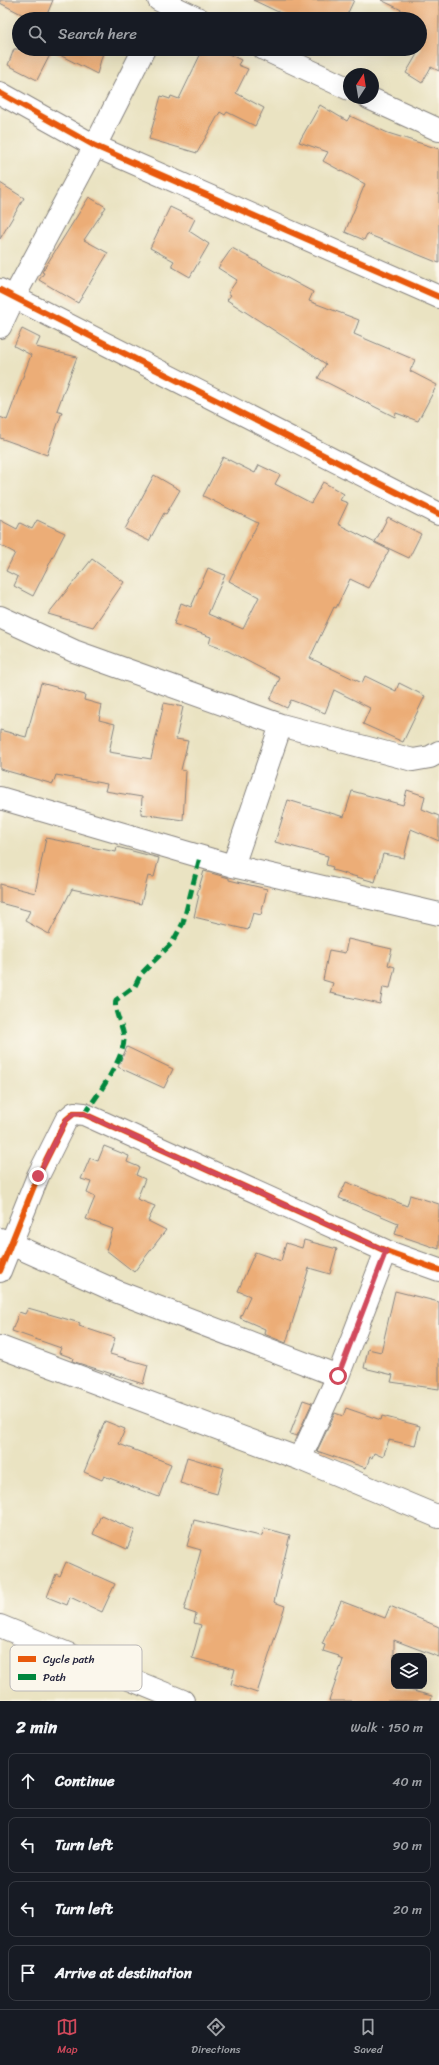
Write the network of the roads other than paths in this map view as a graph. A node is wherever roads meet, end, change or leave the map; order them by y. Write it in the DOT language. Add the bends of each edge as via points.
graph roads {
  1 [pos="163,6"];
  2 [pos="180,12"];
  3 [pos="140,56"];
  4 [pos="279,56"];
  5 [pos="343,86"];
  6 [pos="0,93"];
  7 [pos="379,103"];
  8 [pos="439,130"];
  9 [pos="95,146"];
  10 [pos="7,294"];
  11 [pos="439,297"];
  12 [pos="0,327"];
  13 [pos="439,514"];
  14 [pos="0,617"];
  15 [pos="281,725"];
  16 [pos="439,752"];
  17 [pos="0,798"];
  18 [pos="233,866"];
  19 [pos="439,914"];
  20 [pos="5,1241"];
  21 [pos="386,1251"];
  22 [pos="0,1270"];
  23 [pos="439,1270"];
  24 [pos="0,1348"];
  25 [pos="338,1376"];
  26 [pos="300,1459"];
  27 [pos="439,1517"];
  28 [pos="0,1626"];
  29 [pos="46,1645"];
  30 [pos="142,1684"];
  31 [pos="183,1701"];
  1 -- 2 [label="street"];
  3 -- 9 [label="street"];
  4 -- 5 [label="street"];
  6 -- 9 [label="street"];
  7 -- 8 [label="street"];
  9 -- 10 [label="street"];
  9 -- 11 [label="street"];
  10 -- 12 [label="street"];
  10 -- 13 [label="street"];
  14 -- 15 [label="street" via="74,651"];
  15 -- 16 [label="street" via="413,760 430,757"];
  15 -- 18 [label="street"];
  17 -- 18 [label="street"];
  18 -- 19 [label="street"];
  20 -- 21 [label="street" via="66,1120 74,1114 84,1114"];
  20 -- 22 [label="street"];
  20 -- 25 [label="street" via="118,1292"];
  21 -- 23 [label="street"];
  21 -- 25 [label="street"];
  24 -- 26 [label="street"];
  25 -- 26 [label="street"];
  26 -- 27 [label="street"];
  28 -- 29 [label="street"];
  30 -- 31 [label="street"];
}
